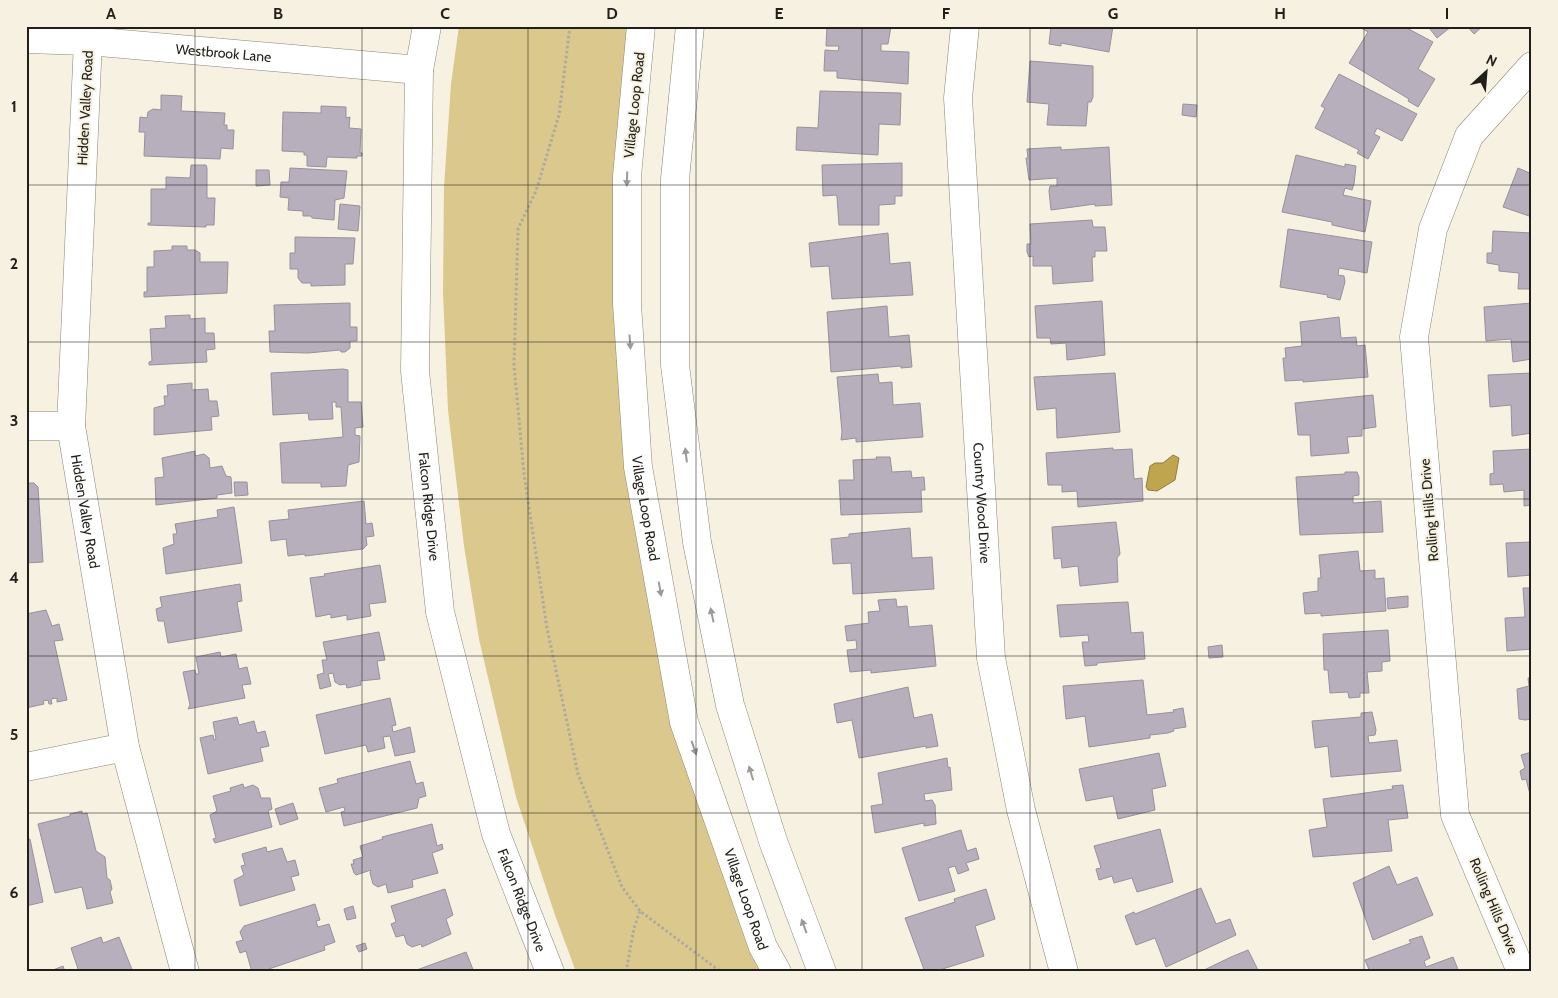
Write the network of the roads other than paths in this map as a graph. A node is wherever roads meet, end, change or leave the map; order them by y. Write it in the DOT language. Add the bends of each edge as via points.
graph roads {
  1 [pos="428,26"];
  2 [pos="641,26"];
  3 [pos="690,26"];
  4 [pos="965,26"];
  5 [pos="26,39"];
  6 [pos="88,42"];
  7 [pos="1532,66"];
  8 [pos="419,70"];
  9 [pos="26,426"];
  10 [pos="71,426"];
  11 [pos="125,747"];
  12 [pos="26,768"];
  13 [pos="185,972"];
  14 [pos="550,972"];
  15 [pos="777,972"];
  16 [pos="822,972"];
  17 [pos="1064,972"];
  18 [pos="1524,972"];
  1 -- 8 [label="street, Falcon Ridge Drive"];
  2 -- 15 [label="street, Village Loop Road, one-way" via="627,176 628,304 638,467 684,722 763,947"];
  16 -- 3 [label="street, one-way" via="773,841 730,705 696,542 675,365 675,179"];
  4 -- 17 [label="street, Country Wood Drive" via="958,98 991,658 1021,810"];
  5 -- 6 [label="street, Westbrook Lane"];
  6 -- 8 [label="street, Westbrook Lane"];
  6 -- 10 [label="street, Hidden Valley Road"];
  7 -- 18 [label="street, Rolling Hills Drive" via="1469,136 1433,229 1414,337 1455,814"];
  8 -- 14 [label="street, Falcon Ridge Drive" via="415,371 440,612 496,834"];
  9 -- 10 [label="street"];
  10 -- 11 [label="street, Hidden Valley Road"];
  11 -- 12 [label="street"];
  11 -- 13 [label="street, Hidden Valley Road"];
}
